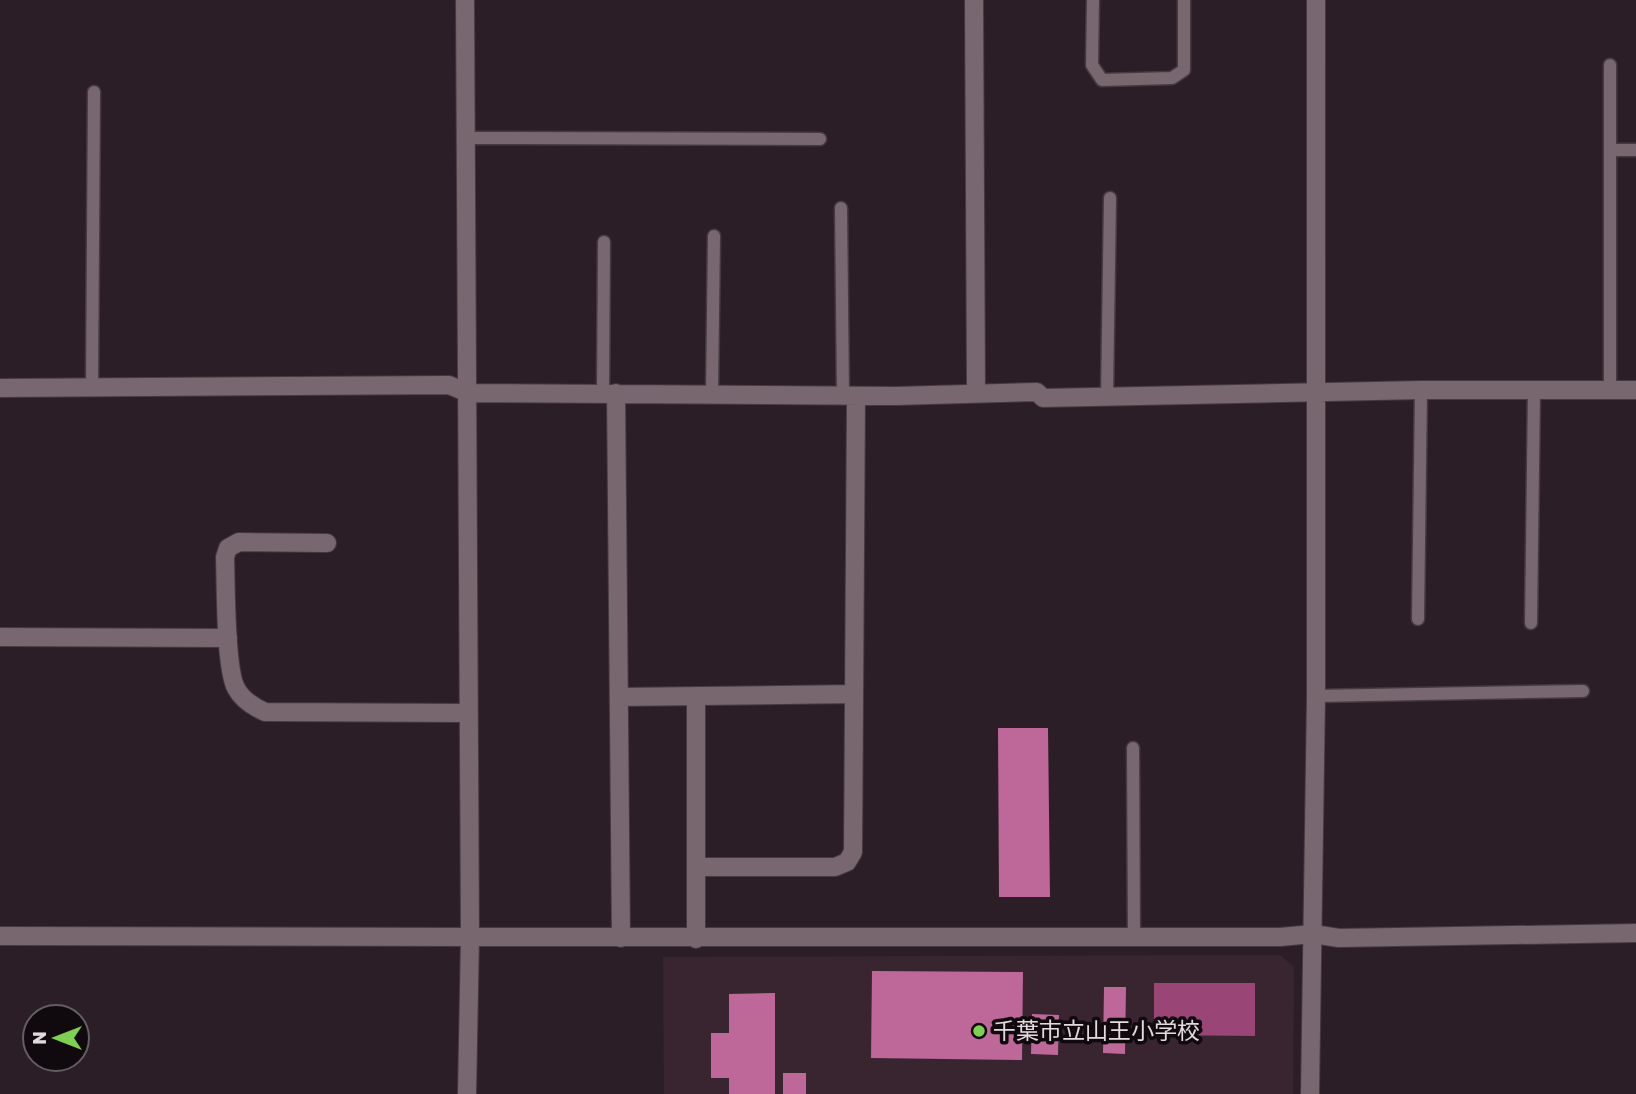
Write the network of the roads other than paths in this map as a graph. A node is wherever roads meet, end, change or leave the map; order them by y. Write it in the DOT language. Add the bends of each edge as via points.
graph roads {
  1 [pos="465,0"];
  2 [pos="974,0"];
  3 [pos="1093,0"];
  4 [pos="1184,0"];
  5 [pos="1316,0"];
  6 [pos="1610,65"];
  7 [pos="94,92"];
  8 [pos="466,138"];
  9 [pos="820,139"];
  10 [pos="1610,150"];
  11 [pos="1636,150"];
  12 [pos="1110,198"];
  13 [pos="841,208"];
  14 [pos="714,236"];
  15 [pos="604,242"];
  16 [pos="92,387"];
  17 [pos="0,388"];
  18 [pos="1421,390"];
  19 [pos="1534,390"];
  20 [pos="1611,390"];
  21 [pos="1636,390"];
  22 [pos="976,392"];
  23 [pos="1316,392"];
  24 [pos="468,393"];
  25 [pos="609,393"];
  26 [pos="712,394"];
  27 [pos="850,396"];
  28 [pos="1107,397"];
  29 [pos="327,543"];
  30 [pos="1419,619"];
  31 [pos="1531,623"];
  32 [pos="0,637"];
  33 [pos="228,638"];
  34 [pos="1583,691"];
  35 [pos="853,694"];
  36 [pos="696,696"];
  37 [pos="1316,696"];
  38 [pos="619,697"];
  39 [pos="468,713"];
  40 [pos="1133,748"];
  41 [pos="697,867"];
  42 [pos="1636,933"];
  43 [pos="1313,934"];
  44 [pos="0,936"];
  45 [pos="470,937"];
  46 [pos="621,938"];
  47 [pos="1134,938"];
  48 [pos="696,939"];
  49 [pos="467,1094"];
  50 [pos="1310,1094"];
  1 -- 8 [label="street"];
  2 -- 22 [label="street"];
  3 -- 4 [label="lane" via="1092,65 1102,80 1172,78 1184,70"];
  5 -- 23 [label="street"];
  6 -- 10 [label="lane"];
  7 -- 16 [label="lane"];
  8 -- 9 [label="lane"];
  8 -- 24 [label="street"];
  10 -- 11 [label="lane"];
  10 -- 20 [label="lane"];
  12 -- 28 [label="lane"];
  13 -- 27 [label="lane"];
  14 -- 26 [label="lane"];
  15 -- 25 [label="lane"];
  16 -- 17 [label="street"];
  16 -- 24 [label="street" via="449,385"];
  18 -- 19 [label="street"];
  18 -- 23 [label="street"];
  18 -- 30 [label="lane"];
  19 -- 20 [label="street"];
  19 -- 31 [label="lane"];
  20 -- 21 [label="street"];
  22 -- 27 [label="street"];
  22 -- 28 [label="street"];
  23 -- 28 [label="street"];
  23 -- 37 [label="street"];
  24 -- 25 [label="street"];
  24 -- 39 [label="street"];
  25 -- 26 [label="street"];
  25 -- 38 [label="street"];
  26 -- 27 [label="street"];
  27 -- 35 [label="street"];
  29 -- 33 [label="street" via="239,542 228,548"];
  32 -- 33 [label="street"];
  33 -- 39 [label="street" via="235,687 250,705 265,712"];
  34 -- 37 [label="lane"];
  35 -- 36 [label="street"];
  35 -- 41 [label="street" via="853,852 847,862 835,867"];
  36 -- 38 [label="street"];
  36 -- 41 [label="street"];
  37 -- 43 [label="street"];
  38 -- 46 [label="street"];
  39 -- 45 [label="street"];
  40 -- 47 [label="lane"];
  41 -- 48 [label="street"];
  42 -- 43 [label="street" via="1339,939"];
  43 -- 47 [label="street"];
  43 -- 50 [label="street"];
  44 -- 45 [label="street"];
  45 -- 46 [label="street"];
  45 -- 49 [label="street"];
  46 -- 48 [label="street"];
  47 -- 48 [label="street"];
}
